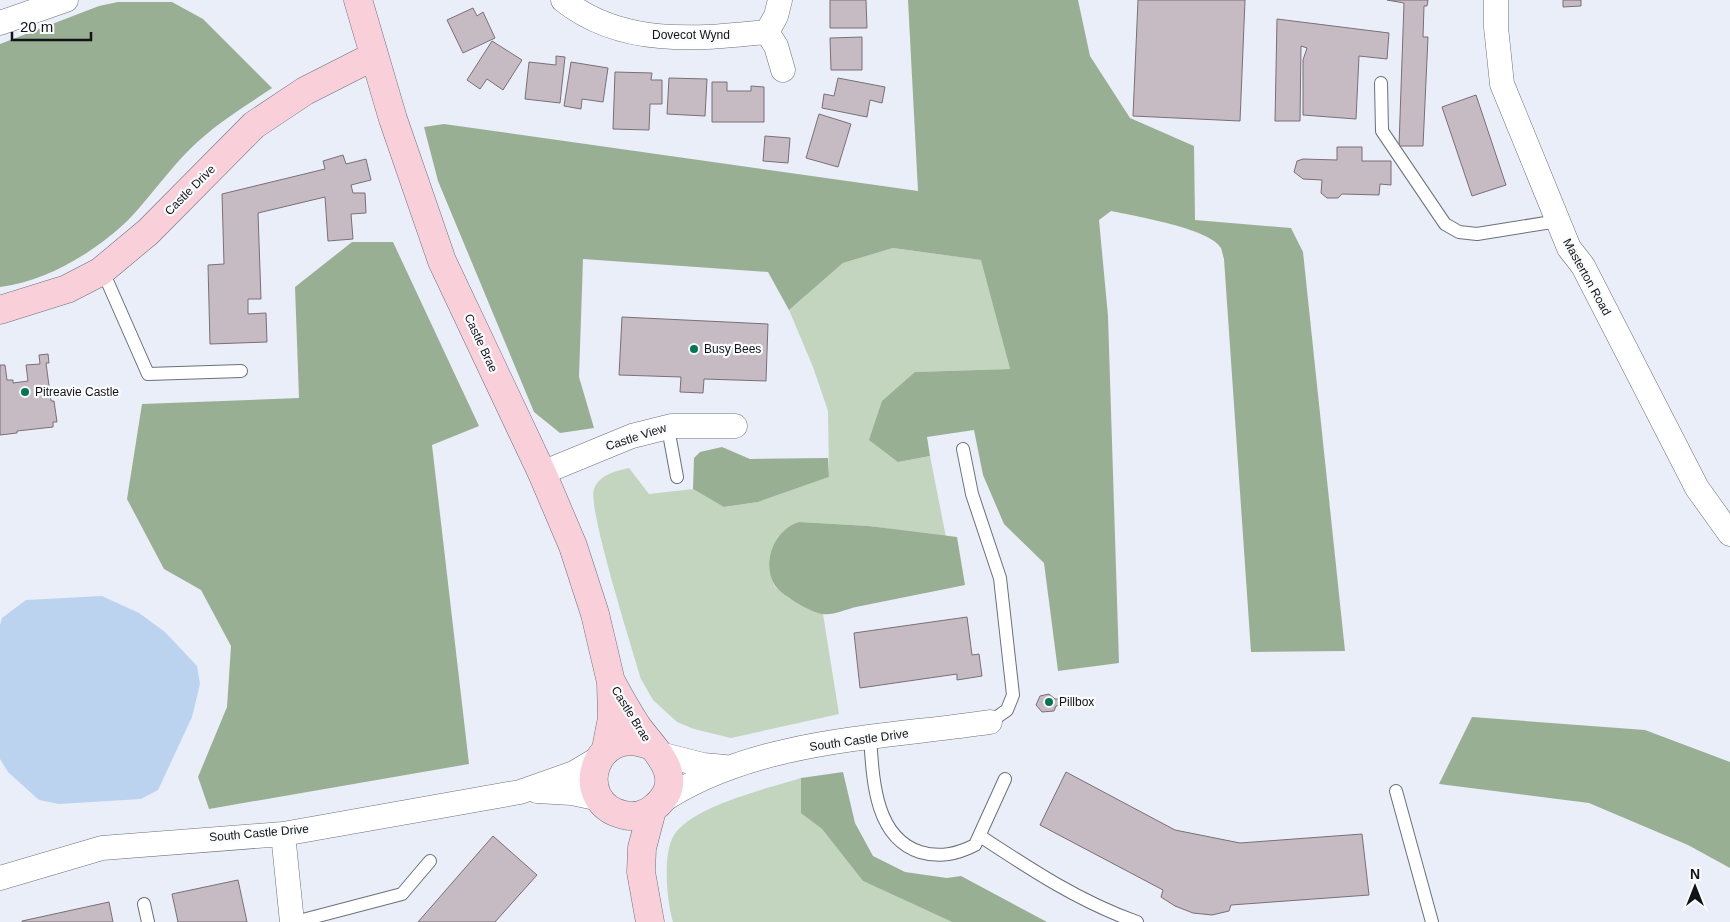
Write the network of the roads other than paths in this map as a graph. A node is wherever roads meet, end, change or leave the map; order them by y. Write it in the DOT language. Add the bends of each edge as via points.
graph roads {
  1 [pos="66,0"];
  2 [pos="358,0"];
  3 [pos="563,0"];
  4 [pos="780,0"];
  5 [pos="1496,0"];
  6 [pos="0,23"];
  7 [pos="767,32"];
  8 [pos="374,56"];
  9 [pos="783,70"];
  10 [pos="1381,83"];
  11 [pos="1558,221"];
  12 [pos="100,272"];
  13 [pos="0,310"];
  14 [pos="241,371"];
  15 [pos="735,426"];
  16 [pos="668,428"];
  17 [pos="963,449"];
  18 [pos="542,473"];
  19 [pos="677,477"];
  20 [pos="1730,534"];
  21 [pos="611,682"];
  22 [pos="990,722"];
  23 [pos="870,737"];
  24 [pos="656,750"];
  25 [pos="602,754"];
  26 [pos="729,767"];
  27 [pos="1004,778"];
  28 [pos="1396,791"];
  29 [pos="520,792"];
  30 [pos="604,804"];
  31 [pos="657,806"];
  32 [pos="283,834"];
  33 [pos="980,836"];
  34 [pos="430,861"];
  35 [pos="641,872"];
  36 [pos="0,878"];
  37 [pos="144,904"];
  38 [pos="148,922"];
  39 [pos="293,922"];
  40 [pos="650,922"];
  41 [pos="1138,922"];
  42 [pos="1432,922"];
  1 -- 6 [label="street"];
  2 -- 8 [label="street, Castle Brae"];
  3 -- 7 [label="street, Dovecot Wynd" via="597,21 641,35 668,38"];
  4 -- 7 [label="street"];
  5 -- 11 [label="street, Masterton Road" via="1502,84"];
  7 -- 9 [label="street" via="776,46"];
  8 -- 12 [label="street, Castle Drive" via="305,91 254,125 148,232"];
  8 -- 18 [label="street, Castle Brae" via="442,261"];
  10 -- 11 [label="lane" via="1382,130 1445,224 1459,232 1477,234"];
  11 -- 20 [label="street, Masterton Road" via="1569,248 1583,266 1698,488"];
  12 -- 13 [label="street, Castle Drive" via="67,290"];
  12 -- 14 [label="lane" via="108,283 148,374"];
  15 -- 16 [label="street, Castle View"];
  16 -- 18 [label="street, Castle View" via="632,436"];
  16 -- 19 [label="lane"];
  17 -- 22 [label="lane" via="972,494 1000,578 1013,695 1007,710"];
  18 -- 21 [label="street, Castle Brae" via="573,546 595,614"];
  21 -- 24 [label="street, Castle Brae"];
  21 -- 25 [label="street, Castle Brae" via="612,718"];
  22 -- 23 [label="street, South Castle Drive"];
  23 -- 26 [label="street, South Castle Drive" via="803,748"];
  23 -- 33 [label="lane" via="873,777 880,809 892,835 908,848 930,855 957,854 975,845"];
  24 -- 25 [label="street, Castle Brae" via="640,741 628,740 616,743"];
  24 -- 26 [label="street, South Castle Drive" via="702,765"];
  24 -- 31 [label="street, Castle Brae" via="666,764 669,776 667,789"];
  25 -- 29 [label="street, South Castle Drive" via="574,773"];
  25 -- 30 [label="street, Castle Brae" via="594,769 593,781"];
  26 -- 31 [label="street, South Castle Drive" via="686,786"];
  27 -- 33 [label="lane"];
  28 -- 42 [label="lane"];
  29 -- 30 [label="street, South Castle Drive" via="572,793"];
  29 -- 32 [label="street, South Castle Drive"];
  30 -- 31 [label="street" via="627,816 640,815"];
  30 -- 35 [label="street, Castle Brae" via="621,828"];
  31 -- 35 [label="street, Castle Brae" via="642,848"];
  32 -- 36 [label="street, South Castle Drive" via="102,848"];
  32 -- 39 [label="street"];
  33 -- 41 [label="lane" via="1054,884 1113,914"];
  34 -- 39 [label="lane" via="402,894"];
  35 -- 40 [label="street, Castle Brae"];
  37 -- 38 [label="lane"];
}
